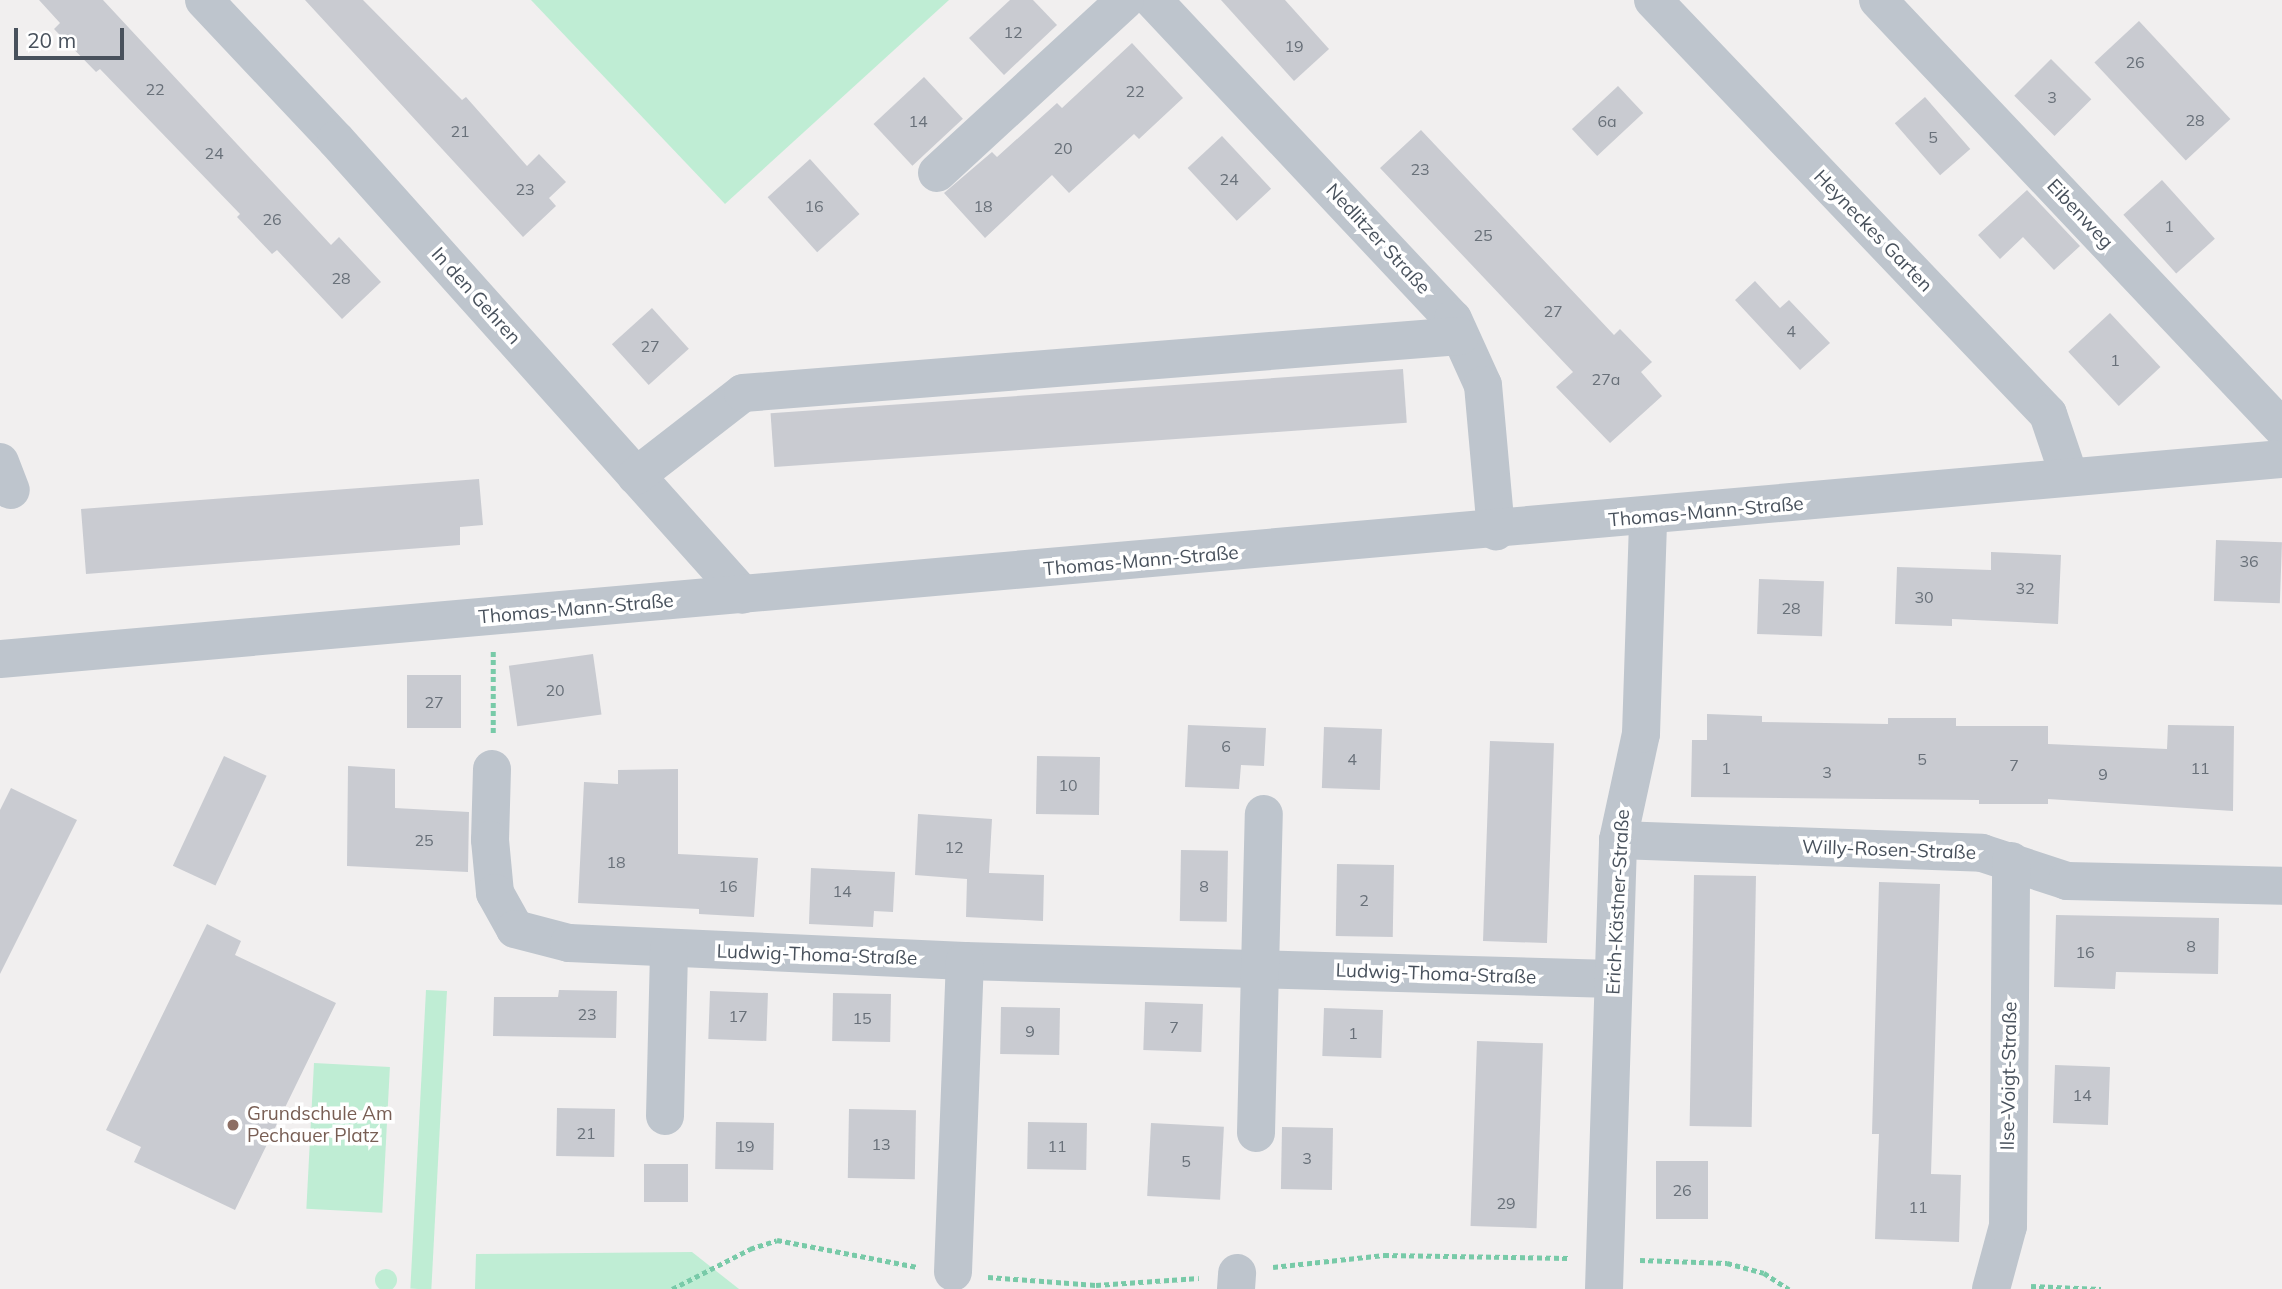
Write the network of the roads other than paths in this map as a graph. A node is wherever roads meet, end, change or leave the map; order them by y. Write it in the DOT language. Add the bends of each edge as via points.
graph roads {
  1 [pos="204,0"];
  2 [pos="1125,0"];
  3 [pos="1153,0"];
  4 [pos="1653,0"];
  5 [pos="1878,0"];
  6 [pos="937,173"];
  7 [pos="1461,336"];
  8 [pos="2282,428"];
  9 [pos="2282,459"];
  10 [pos="636,476"];
  11 [pos="2069,477"];
  12 [pos="1648,518"];
  13 [pos="1496,531"];
  14 [pos="743,595"];
  15 [pos="0,659"];
  16 [pos="492,769"];
  17 [pos="1264,814"];
  18 [pos="1618,840"];
  19 [pos="2011,861"];
  20 [pos="2282,887"];
  21 [pos="669,949"];
  22 [pos="965,961"];
  23 [pos="1259,970"];
  24 [pos="1613,979"];
  25 [pos="665,1116"];
  26 [pos="1256,1133"];
  27 [pos="953,1272"];
  28 [pos="1605,1274"];
  29 [pos="2004,1287"];
  1 -- 10 [label="street, In den Gehren" via="336,140"];
  2 -- 6 [label="street"];
  3 -- 7 [label="street, Nedlitzer Straße" via="1453,319"];
  4 -- 11 [label="street, Heyneckes Garten" via="2048,414"];
  5 -- 8 [label="street, Eibenweg"];
  7 -- 10 [label="street" via="743,393"];
  7 -- 13 [label="street, Nedlitzer Straße" via="1483,385"];
  9 -- 11 [label="street, Thomas-Mann-Straße"];
  10 -- 14 [label="street, In den Gehren"];
  11 -- 12 [label="street, Thomas-Mann-Straße"];
  12 -- 13 [label="street, Thomas-Mann-Straße"];
  12 -- 18 [label="street, Erich-Kästner-Straße" via="1641,734"];
  13 -- 14 [label="street, Thomas-Mann-Straße"];
  14 -- 15 [label="street, Thomas-Mann-Straße"];
  16 -- 21 [label="street, Ludwig-Thoma-Straße" via="490,841 495,893 516,929 569,943"];
  17 -- 23 [label="street"];
  18 -- 19 [label="street, Willy-Rosen-Straße" via="1982,853"];
  18 -- 24 [label="street, Erich-Kästner-Straße"];
  19 -- 20 [label="street, Willy-Rosen-Straße" via="2067,881"];
  19 -- 29 [label="street, Ilse-Voigt-Straße"];
  21 -- 22 [label="street, Ludwig-Thoma-Straße"];
  21 -- 25 [label="street"];
  22 -- 23 [label="street, Ludwig-Thoma-Straße"];
  22 -- 27 [label="street"];
  23 -- 24 [label="street, Ludwig-Thoma-Straße"];
  23 -- 26 [label="street"];
  24 -- 28 [label="street, Erich-Kästner-Straße"];
}
